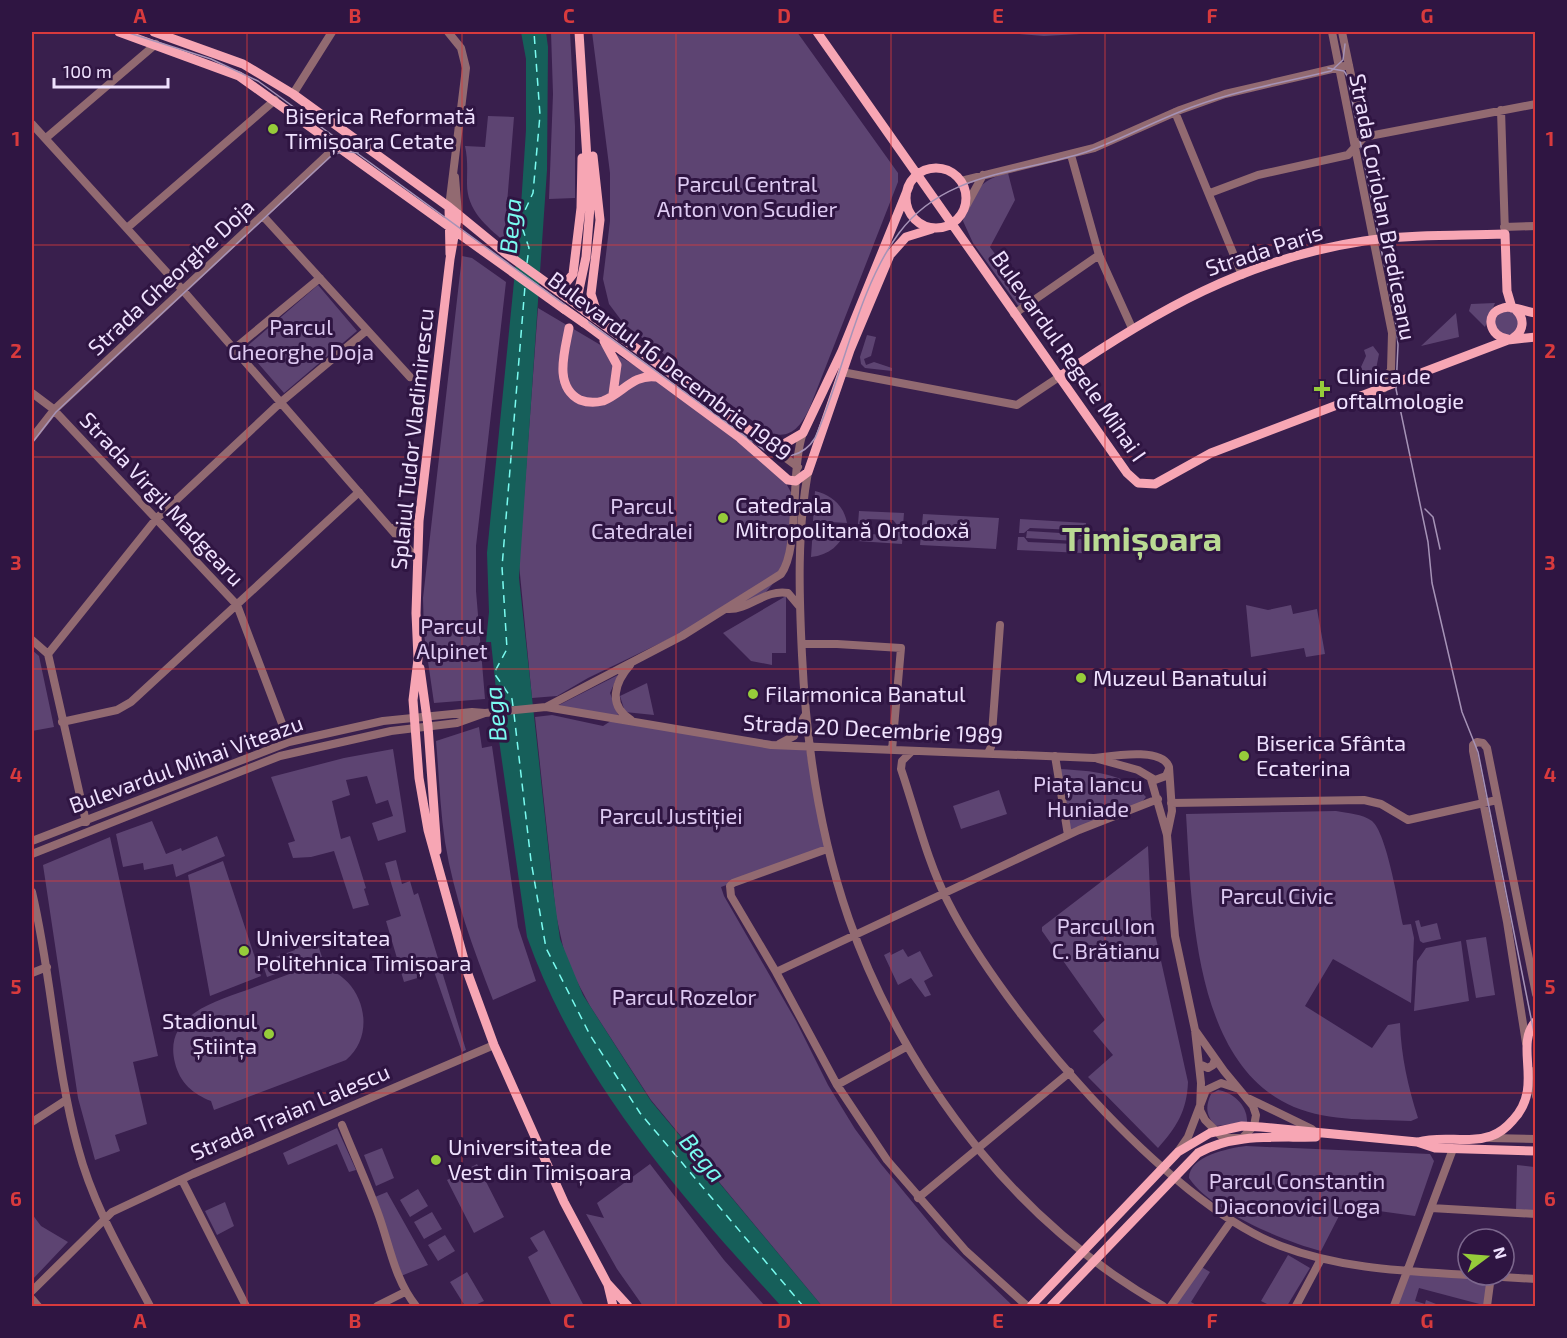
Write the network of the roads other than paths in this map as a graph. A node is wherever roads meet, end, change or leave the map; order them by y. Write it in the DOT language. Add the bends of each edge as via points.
graph roads {
  1 [pos="119,32"];
  2 [pos="161,32"];
  3 [pos="332,32"];
  4 [pos="448,32"];
  5 [pos="579,32"];
  6 [pos="817,32"];
  7 [pos="1332,32"];
  8 [pos="1342,32"];
  9 [pos="156,44"];
  10 [pos="1349,65"];
  11 [pos="1339,68"];
  12 [pos="293,94"];
  13 [pos="275,100"];
  14 [pos="1536,104"];
  15 [pos="1501,110"];
  16 [pos="1176,112"];
  17 [pos="584,120"];
  18 [pos="32,124"];
  19 [pos="1364,137"];
  20 [pos="46,138"];
  21 [pos="338,145"];
  22 [pos="1355,148"];
  23 [pos="1071,155"];
  24 [pos="917,175"];
  25 [pos="983,175"];
  26 [pos="455,176"];
  27 [pos="961,181"];
  28 [pos="909,186"];
  29 [pos="1210,193"];
  30 [pos="449,207"];
  31 [pos="965,208"];
  32 [pos="458,214"];
  33 [pos="263,216"];
  34 [pos="952,225"];
  35 [pos="448,226"];
  36 [pos="1536,226"];
  37 [pos="127,228"];
  38 [pos="932,229"];
  39 [pos="1505,231"];
  40 [pos="457,232"];
  41 [pos="1374,240"];
  42 [pos="1099,255"];
  43 [pos="450,259"];
  44 [pos="1242,275"];
  45 [pos="320,278"];
  46 [pos="183,291"];
  47 [pos="559,292"];
  48 [pos="577,299"];
  49 [pos="1514,309"];
  50 [pos="1536,312"];
  51 [pos="1014,314"];
  52 [pos="600,322"];
  53 [pos="569,328"];
  54 [pos="1132,328"];
  55 [pos="366,331"];
  56 [pos="600,334"];
  57 [pos="1536,337"];
  58 [pos="1511,339"];
  59 [pos="234,349"];
  60 [pos="842,372"];
  61 [pos="410,377"];
  62 [pos="656,377"];
  63 [pos="1059,377"];
  64 [pos="1384,388"];
  65 [pos="32,393"];
  66 [pos="613,394"];
  67 [pos="281,402"];
  68 [pos="54,410"];
  69 [pos="803,433"];
  70 [pos="32,438"];
  71 [pos="761,439"];
  72 [pos="797,466"];
  73 [pos="781,474"];
  74 [pos="802,477"];
  75 [pos="359,492"];
  76 [pos="794,496"];
  77 [pos="156,519"];
  78 [pos="419,521"];
  79 [pos="391,528"];
  80 [pos="417,559"];
  81 [pos="237,605"];
  82 [pos="800,607"];
  83 [pos="728,609"];
  84 [pos="1000,625"];
  85 [pos="32,640"];
  86 [pos="802,644"];
  87 [pos="48,654"];
  88 [pos="418,659"];
  89 [pos="632,663"];
  90 [pos="546,706"];
  91 [pos="805,710"];
  92 [pos="414,717"];
  93 [pos="428,721"];
  94 [pos="62,722"];
  95 [pos="641,723"];
  96 [pos="414,727"];
  97 [pos="289,742"];
  98 [pos="767,744"];
  99 [pos="809,746"];
  100 [pos="892,750"];
  101 [pos="912,751"];
  102 [pos="991,751"];
  103 [pos="1055,756"];
  104 [pos="1151,757"];
  105 [pos="1094,758"];
  106 [pos="1169,769"];
  107 [pos="1149,777"];
  108 [pos="1158,799"];
  109 [pos="1497,800"];
  110 [pos="1172,803"];
  111 [pos="1483,803"];
  112 [pos="85,820"];
  113 [pos="89,831"];
  114 [pos="1068,835"];
  115 [pos="1167,835"];
  116 [pos="32,841"];
  117 [pos="827,849"];
  118 [pos="32,854"];
  119 [pos="437,856"];
  120 [pos="32,892"];
  121 [pos="944,894"];
  122 [pos="854,936"];
  123 [pos="46,967"];
  124 [pos="776,972"];
  125 [pos="32,973"];
  126 [pos="1536,994"];
  127 [pos="1536,1021"];
  128 [pos="1195,1030"];
  129 [pos="494,1045"];
  130 [pos="1526,1046"];
  131 [pos="906,1047"];
  132 [pos="1215,1059"];
  133 [pos="1529,1061"];
  134 [pos="1199,1064"];
  135 [pos="1070,1072"];
  136 [pos="837,1085"];
  137 [pos="1244,1095"];
  138 [pos="1536,1096"];
  139 [pos="1201,1099"];
  140 [pos="66,1100"];
  141 [pos="32,1122"];
  142 [pos="342,1125"];
  143 [pos="1254,1126"];
  144 [pos="1216,1132"];
  145 [pos="1342,1137"];
  146 [pos="1481,1138"];
  147 [pos="1536,1139"];
  148 [pos="1236,1140"];
  149 [pos="1418,1142"];
  150 [pos="979,1149"];
  151 [pos="1453,1149"];
  152 [pos="1536,1151"];
  153 [pos="1178,1152"];
  154 [pos="1163,1167"];
  155 [pos="1173,1176"];
  156 [pos="182,1180"];
  157 [pos="918,1198"];
  158 [pos="1431,1208"];
  159 [pos="1536,1214"];
  160 [pos="104,1218"];
  161 [pos="1231,1221"];
  162 [pos="1080,1252"];
  163 [pos="1321,1259"];
  164 [pos="1093,1262"];
  165 [pos="1407,1271"];
  166 [pos="1456,1274"];
  167 [pos="1516,1278"];
  168 [pos="1536,1279"];
  169 [pos="608,1283"];
  170 [pos="1490,1287"];
  171 [pos="32,1291"];
  172 [pos="405,1292"];
  173 [pos="32,1299"];
  174 [pos="38,1306"];
  175 [pos="150,1306"];
  176 [pos="246,1306"];
  177 [pos="377,1306"];
  178 [pos="416,1306"];
  179 [pos="613,1306"];
  180 [pos="620,1306"];
  181 [pos="628,1306"];
  182 [pos="1029,1306"];
  183 [pos="1051,1306"];
  184 [pos="1162,1306"];
  185 [pos="1171,1306"];
  186 [pos="1296,1306"];
  187 [pos="1394,1306"];
  188 [pos="1487,1306"];
  1 -- 9 [label="main road, Bulevardul 16 Decembrie 1989"];
  2 -- 12 [label="main road, Bulevardul 16 Decembrie 1989" via="243,64"];
  3 -- 12 [label="street"];
  4 -- 26 [label="street, Splaiul Tudor Vladimirescu" via="464,53 466,68"];
  5 -- 17 [label="main road"];
  6 -- 24 [label="main road, Bulevardul Regele Mihai I"];
  7 -- 11 [label="street, Strada Coriolan Brediceanu"];
  8 -- 10 [label="street, Strada Coriolan Brediceanu"];
  9 -- 13 [label="main road, Bulevardul 16 Decembrie 1989" via="230,72"];
  9 -- 20 [label="street"];
  10 -- 11 [label="street"];
  10 -- 19 [label="street, Strada Coriolan Brediceanu"];
  11 -- 16 [label="street" via="1249,87"];
  11 -- 22 [label="street, Strada Coriolan Brediceanu"];
  12 -- 30 [label="main road, Bulevardul 16 Decembrie 1989"];
  13 -- 21 [label="main road, Bulevardul 16 Decembrie 1989"];
  13 -- 37 [label="street"];
  14 -- 15 [label="street"];
  15 -- 19 [label="street"];
  15 -- 39 [label="street"];
  16 -- 23 [label="street"];
  16 -- 29 [label="street"];
  17 -- 47 [label="main road" via="582,202 573,274"];
  17 -- 48 [label="main road" via="590,219"];
  17 -- 52 [label="main road" via="600,208 591,294"];
  18 -- 20 [label="street"];
  19 -- 22 [label="street"];
  20 -- 37 [label="street"];
  21 -- 33 [label="street, Strada Gheorghe Doja"];
  21 -- 35 [label="main road, Bulevardul 16 Decembrie 1989"];
  22 -- 29 [label="street" via="1348,155 1258,176"];
  22 -- 41 [label="street, Strada Coriolan Brediceanu"];
  23 -- 25 [label="street"];
  23 -- 42 [label="street"];
  24 -- 27 [label="main road" via="939,168 950,171"];
  24 -- 28 [label="main road"];
  24 -- 34 [label="main road, Bulevardul Regele Mihai I"];
  25 -- 27 [label="street"];
  25 -- 31 [label="street"];
  26 -- 30 [label="street, Splaiul Tudor Vladimirescu"];
  26 -- 32 [label="street, Splaiul Tudor Vladimirescu"];
  27 -- 31 [label="main road" via="966,192"];
  28 -- 38 [label="main road" via="909,212"];
  28 -- 69 [label="main road" via="842,351"];
  29 -- 44 [label="street"];
  30 -- 32 [label="main road, Bulevardul 16 Decembrie 1989"];
  30 -- 35 [label="main road, Splaiul Tudor Vladimirescu"];
  31 -- 34 [label="main road"];
  32 -- 40 [label="main road, Splaiul Tudor Vladimirescu"];
  32 -- 47 [label="main road, Bulevardul 16 Decembrie 1989"];
  33 -- 45 [label="street"];
  33 -- 46 [label="street, Strada Gheorghe Doja"];
  34 -- 38 [label="main road"];
  34 -- 51 [label="main road, Bulevardul Regele Mihai I"];
  35 -- 40 [label="main road, Bulevardul 16 Decembrie 1989"];
  35 -- 43 [label="main road, Splaiul Tudor Vladimirescu"];
  36 -- 39 [label="street, Strada Paris"];
  37 -- 46 [label="street"];
  38 -- 60 [label="main road" via="909,234 894,248"];
  39 -- 41 [label="main road, Strada Paris"];
  39 -- 49 [label="main road" via="1506,291"];
  40 -- 43 [label="main road, Splaiul Tudor Vladimirescu"];
  40 -- 56 [label="main road, Bulevardul 16 Decembrie 1989, bridge"];
  41 -- 44 [label="main road, Strada Paris" via="1307,254"];
  41 -- 64 [label="street, Strada Coriolan Brediceanu" via="1393,338 1391,369"];
  42 -- 51 [label="street"];
  42 -- 54 [label="street"];
  43 -- 78 [label="main road, Splaiul Tudor Vladimirescu"];
  44 -- 54 [label="main road, Strada Paris" via="1180,301"];
  45 -- 55 [label="street"];
  45 -- 59 [label="street"];
  46 -- 59 [label="street"];
  46 -- 68 [label="street, Strada Gheorghe Doja"];
  47 -- 52 [label="main road, Bulevardul 16 Decembrie 1989, bridge"];
  49 -- 50 [label="main road"];
  49 -- 58 [label="main road" via="1523,326"];
  49 -- 58 [label="main road" via="1498,310 1490,322 1496,336"];
  51 -- 63 [label="main road, Bulevardul Regele Mihai I"];
  52 -- 71 [label="main road, Bulevardul 16 Decembrie 1989"];
  53 -- 66 [label="main road" via="562,369 571,393 593,403"];
  54 -- 63 [label="main road, Strada Paris"];
  55 -- 61 [label="street"];
  55 -- 67 [label="street"];
  56 -- 62 [label="main road, Bulevardul 16 Decembrie 1989"];
  56 -- 66 [label="main road" via="617,365"];
  57 -- 58 [label="main road, Bulevardul Regele Mihai I"];
  58 -- 64 [label="main road, Bulevardul Regele Mihai I"];
  59 -- 67 [label="street"];
  60 -- 63 [label="street" via="1018,405"];
  60 -- 74 [label="main road"];
  62 -- 66 [label="main road" via="639,377"];
  62 -- 73 [label="main road, Bulevardul 16 Decembrie 1989" via="740,438"];
  63 -- 64 [label="main road, Bulevardul Regele Mihai I" via="1127,473 1138,483 1148,485 1159,483 1211,453"];
  65 -- 68 [label="street, Strada Virgil Madgearu"];
  67 -- 75 [label="street"];
  67 -- 77 [label="street"];
  68 -- 70 [label="street, Strada Gheorghe Doja"];
  68 -- 77 [label="street, Strada Virgil Madgearu"];
  69 -- 71 [label="main road" via="784,444"];
  69 -- 72 [label="street"];
  71 -- 72 [label="street, Bulevardul 16 Decembrie 1989"];
  72 -- 74 [label="street"];
  73 -- 74 [label="main road, Bulevardul 16 Decembrie 1989" via="788,480"];
  73 -- 76 [label="street"];
  74 -- 76 [label="street"];
  74 -- 82 [label="street, Bulevardul 16 Decembrie 1989" via="805,491"];
  75 -- 79 [label="street"];
  75 -- 81 [label="street"];
  76 -- 83 [label="street" via="790,558 785,569"];
  77 -- 81 [label="street, Strada Virgil Madgearu"];
  77 -- 87 [label="street"];
  78 -- 79 [label="street" via="406,528"];
  78 -- 80 [label="main road, Splaiul Tudor Vladimirescu"];
  79 -- 80 [label="street"];
  80 -- 88 [label="main road, Splaiul Tudor Vladimirescu"];
  81 -- 94 [label="street" via="124,707"];
  81 -- 97 [label="street, Strada Virgil Madgearu"];
  82 -- 83 [label="street" via="793,597 781,592 735,610"];
  82 -- 86 [label="street, Bulevardul 16 Decembrie 1989"];
  83 -- 89 [label="street"];
  84 -- 102 [label="street"];
  85 -- 87 [label="street"];
  86 -- 91 [label="street, Bulevardul 16 Decembrie 1989"];
  86 -- 100 [label="street" via="901,648"];
  87 -- 94 [label="street"];
  88 -- 92 [label="main road, Splaiul Tudor Vladimirescu"];
  88 -- 93 [label="main road, Splaiul Tudor Vladimirescu"];
  89 -- 90 [label="street"];
  89 -- 95 [label="street" via="617,682 615,697 623,714"];
  90 -- 93 [label="street" via="485,713 457,723"];
  90 -- 95 [label="street, Strada 20 Decembrie 1989"];
  91 -- 98 [label="street" via="796,734 784,742"];
  91 -- 99 [label="street, Bulevardul 16 Decembrie 1989"];
  92 -- 93 [label="street, Bulevardul Mihai Viteazu"];
  92 -- 96 [label="main road, Splaiul Tudor Vladimirescu"];
  92 -- 97 [label="street, Bulevardul Mihai Viteazu" via="338,729"];
  93 -- 96 [label="street, Bulevardul Mihai Viteazu"];
  93 -- 119 [label="main road, Splaiul Tudor Vladimirescu"];
  94 -- 112 [label="street"];
  95 -- 98 [label="street, Strada 20 Decembrie 1989"];
  96 -- 113 [label="street, Bulevardul Mihai Viteazu" via="280,756"];
  96 -- 119 [label="main road, Splaiul Tudor Vladimirescu" via="428,830"];
  97 -- 112 [label="street, Bulevardul Mihai Viteazu"];
  98 -- 99 [label="street, Strada 20 Decembrie 1989"];
  99 -- 100 [label="street, Strada 20 Decembrie 1989"];
  99 -- 117 [label="street, Bulevardul 16 Decembrie 1989"];
  100 -- 101 [label="street, Strada 20 Decembrie 1989"];
  101 -- 102 [label="street, Strada 20 Decembrie 1989"];
  101 -- 121 [label="street" via="903,759 901,768"];
  102 -- 103 [label="street, Strada 20 Decembrie 1989"];
  103 -- 105 [label="street, Strada 20 Decembrie 1989"];
  103 -- 114 [label="street"];
  104 -- 105 [label="street, Strada 20 Decembrie 1989" via="1122,754"];
  104 -- 106 [label="street" via="1164,758"];
  104 -- 107 [label="street" via="1144,765"];
  105 -- 107 [label="street, Strada 20 Decembrie 1989" via="1129,766"];
  106 -- 107 [label="street" via="1162,778"];
  106 -- 110 [label="street"];
  107 -- 108 [label="street"];
  108 -- 114 [label="street"];
  108 -- 115 [label="street"];
  109 -- 111 [label="street"];
  109 -- 111 [label="street" via="1486,746 1477,742 1472,749"];
  109 -- 126 [label="street"];
  110 -- 111 [label="street" via="1367,801 1411,820"];
  110 -- 115 [label="street"];
  111 -- 130 [label="street"];
  112 -- 113 [label="street"];
  112 -- 116 [label="street, Bulevardul Mihai Viteazu"];
  113 -- 118 [label="street, Bulevardul Mihai Viteazu"];
  114 -- 121 [label="street"];
  115 -- 128 [label="street" via="1176,936"];
  117 -- 122 [label="street, Bulevardul 16 Decembrie 1989"];
  117 -- 124 [label="street" via="737,880 730,886 731,896"];
  119 -- 129 [label="main road" via="468,974"];
  120 -- 123 [label="street"];
  121 -- 122 [label="street"];
  121 -- 135 [label="street" via="993,975"];
  122 -- 124 [label="street"];
  122 -- 131 [label="street, Bulevardul 16 Decembrie 1989" via="874,987"];
  123 -- 125 [label="street"];
  123 -- 140 [label="street"];
  124 -- 136 [label="street"];
  127 -- 130 [label="main road" via="1528,1032"];
  128 -- 132 [label="street"];
  128 -- 134 [label="street"];
  129 -- 156 [label="street, Strada Traian Lalescu"];
  129 -- 169 [label="main road" via="564,1202"];
  130 -- 133 [label="main road"];
  131 -- 136 [label="street"];
  131 -- 150 [label="street, Bulevardul 16 Decembrie 1989" via="938,1097"];
  132 -- 134 [label="street" via="1208,1068"];
  132 -- 137 [label="street"];
  133 -- 138 [label="street"];
  133 -- 146 [label="main road" via="1529,1087 1519,1113 1506,1128"];
  134 -- 139 [label="street"];
  135 -- 150 [label="street"];
  135 -- 154 [label="street"];
  136 -- 157 [label="street" via="861,1125"];
  137 -- 139 [label="street" via="1221,1083 1208,1089"];
  137 -- 143 [label="street" via="1255,1110"];
  137 -- 145 [label="street" via="1298,1124"];
  139 -- 144 [label="street" via="1203,1116"];
  139 -- 153 [label="street" via="1188,1137"];
  140 -- 141 [label="street"];
  140 -- 160 [label="street" via="78,1150"];
  142 -- 172 [label="street"];
  143 -- 144 [label="main road"];
  143 -- 145 [label="main road"];
  143 -- 148 [label="street" via="1247,1136"];
  144 -- 148 [label="street"];
  144 -- 153 [label="main road"];
  145 -- 148 [label="main road"];
  145 -- 149 [label="main road"];
  146 -- 147 [label="street"];
  146 -- 149 [label="main road" via="1435,1137"];
  148 -- 155 [label="main road" via="1197,1153"];
  149 -- 151 [label="main road"];
  150 -- 157 [label="street"];
  150 -- 162 [label="street, Bulevardul 16 Decembrie 1989" via="1018,1196"];
  151 -- 152 [label="main road"];
  151 -- 158 [label="street"];
  153 -- 154 [label="main road"];
  154 -- 155 [label="street"];
  154 -- 162 [label="main road"];
  155 -- 161 [label="street"];
  155 -- 164 [label="main road"];
  156 -- 160 [label="street, Strada Traian Lalescu"];
  156 -- 176 [label="street"];
  157 -- 182 [label="street" via="966,1251"];
  158 -- 159 [label="street"];
  158 -- 165 [label="street"];
  160 -- 171 [label="street, Strada Traian Lalescu"];
  160 -- 175 [label="street"];
  161 -- 163 [label="street" via="1279,1245"];
  161 -- 185 [label="street"];
  162 -- 164 [label="street, Bulevardul 16 Decembrie 1989"];
  162 -- 182 [label="main road"];
  163 -- 165 [label="street"];
  163 -- 186 [label="street"];
  164 -- 183 [label="main road"];
  164 -- 184 [label="street, Bulevardul 16 Decembrie 1989"];
  165 -- 166 [label="street"];
  165 -- 187 [label="street"];
  167 -- 168 [label="street"];
  169 -- 179 [label="main road"];
  169 -- 180 [label="main road"];
  169 -- 181 [label="main road"];
  170 -- 188 [label="street"];
  172 -- 177 [label="street"];
  172 -- 178 [label="street"];
  173 -- 174 [label="street"];
}
